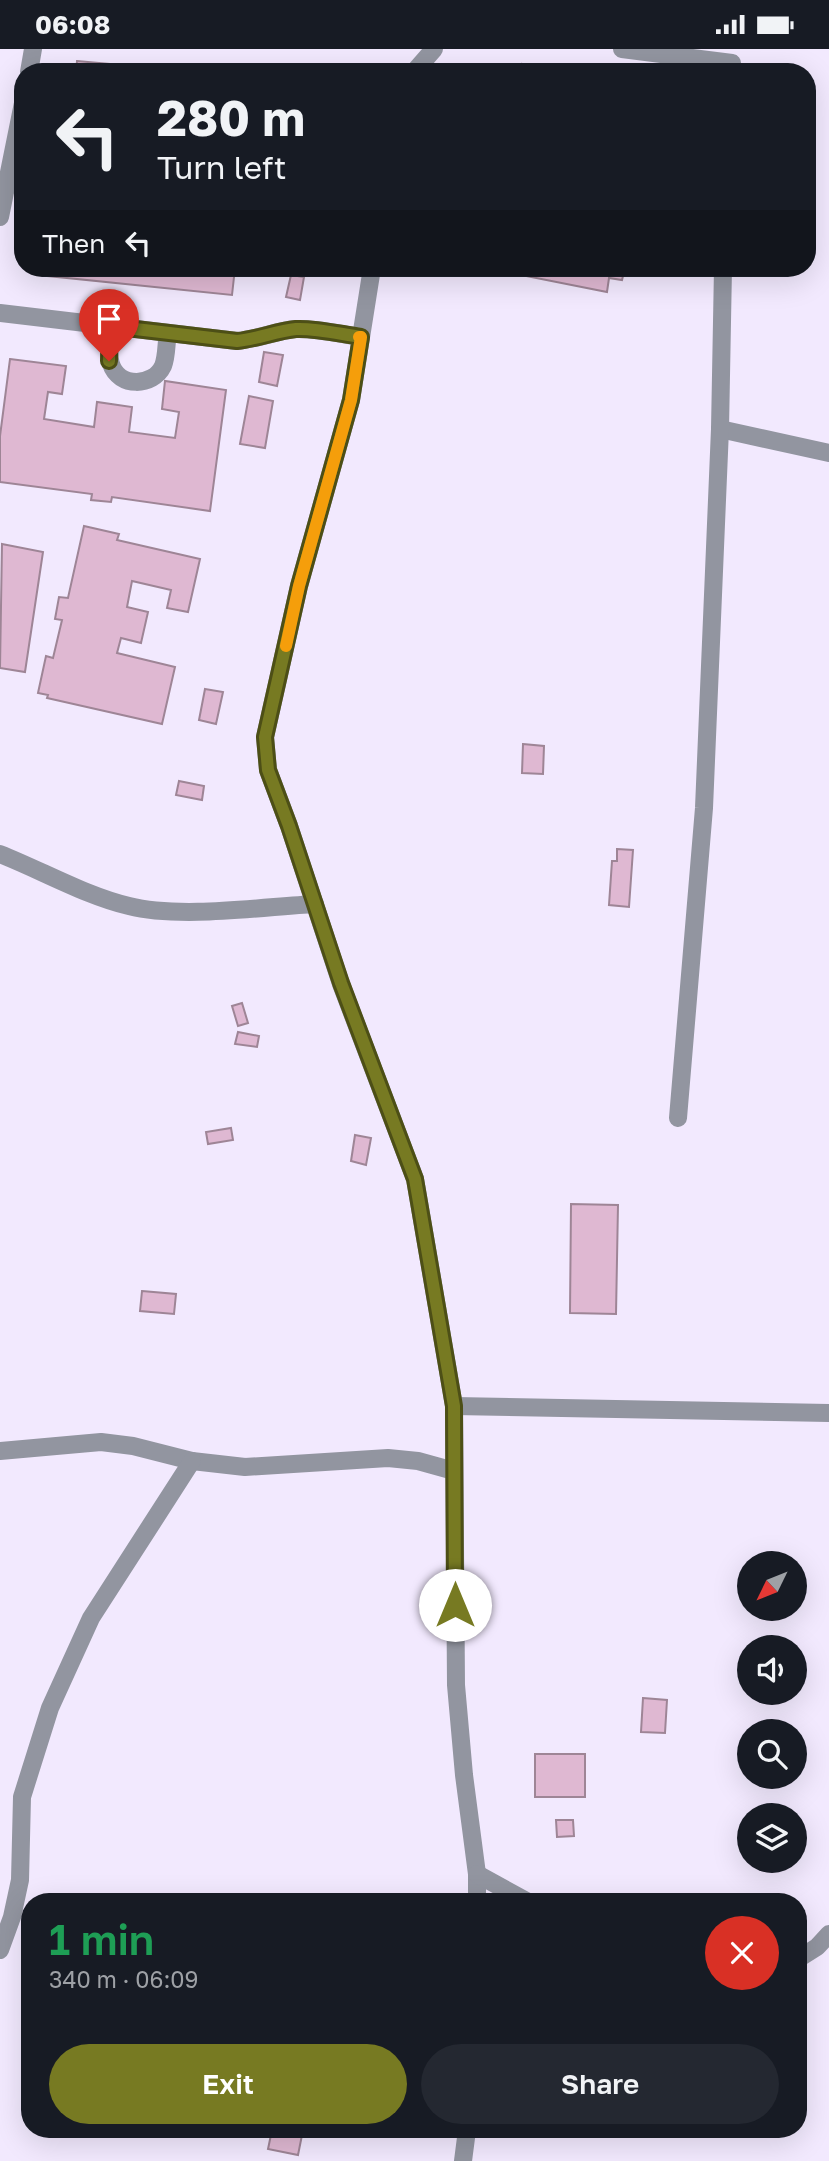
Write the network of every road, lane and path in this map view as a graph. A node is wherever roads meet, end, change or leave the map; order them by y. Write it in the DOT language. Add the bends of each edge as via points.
graph roads {
  1 [pos="434,49"];
  2 [pos="622,49"];
  3 [pos="732,61"];
  4 [pos="422,63"];
  5 [pos="14,148"];
  6 [pos="0,217"];
  7 [pos="371,277"];
  8 [pos="723,277"];
  9 [pos="0,313"];
  10 [pos="110,326"];
  11 [pos="168,333"];
  12 [pos="361,337"];
  13 [pos="720,429"];
  14 [pos="829,453"];
  15 [pos="0,854"];
  16 [pos="315,904"];
  17 [pos="678,1118"];
  18 [pos="454,1406"];
  19 [pos="829,1413"];
  20 [pos="0,1451"];
  21 [pos="192,1461"];
  22 [pos="454,1471"];
  23 [pos="477,1874"];
  24 [pos="477,1893"];
  25 [pos="512,1893"];
  26 [pos="829,1934"];
  27 [pos="0,1950"];
  28 [pos="807,1953"];
  29 [pos="466,2138"];
  30 [pos="463,2161"];
  1 -- 4 [label="street"];
  2 -- 3 [label="street"];
  5 -- 6 [label="street"];
  7 -- 12 [label="street"];
  8 -- 13 [label="street"];
  9 -- 10 [label="street"];
  10 -- 11 [label="street"];
  10 -- 11 [label="street" via="109,361 119,376 135,383 149,380 162,368"];
  11 -- 12 [label="street" via="237,341 300,329"];
  12 -- 16 [label="street" via="351,400 299,586 265,737 268,770"];
  13 -- 14 [label="street"];
  13 -- 17 [label="street" via="704,808"];
  15 -- 16 [label="street" via="132,907 184,911"];
  16 -- 18 [label="street" via="415,1179"];
  18 -- 19 [label="street"];
  18 -- 22 [label="street"];
  20 -- 21 [label="street" via="101,1442"];
  21 -- 22 [label="street" via="245,1467 388,1458"];
  21 -- 27 [label="street" via="91,1618 50,1708 22,1797 20,1880"];
  22 -- 23 [label="street" via="456,1685"];
  23 -- 24 [label="street"];
  23 -- 25 [label="street"];
  26 -- 28 [label="street"];
  29 -- 30 [label="street"];
}
